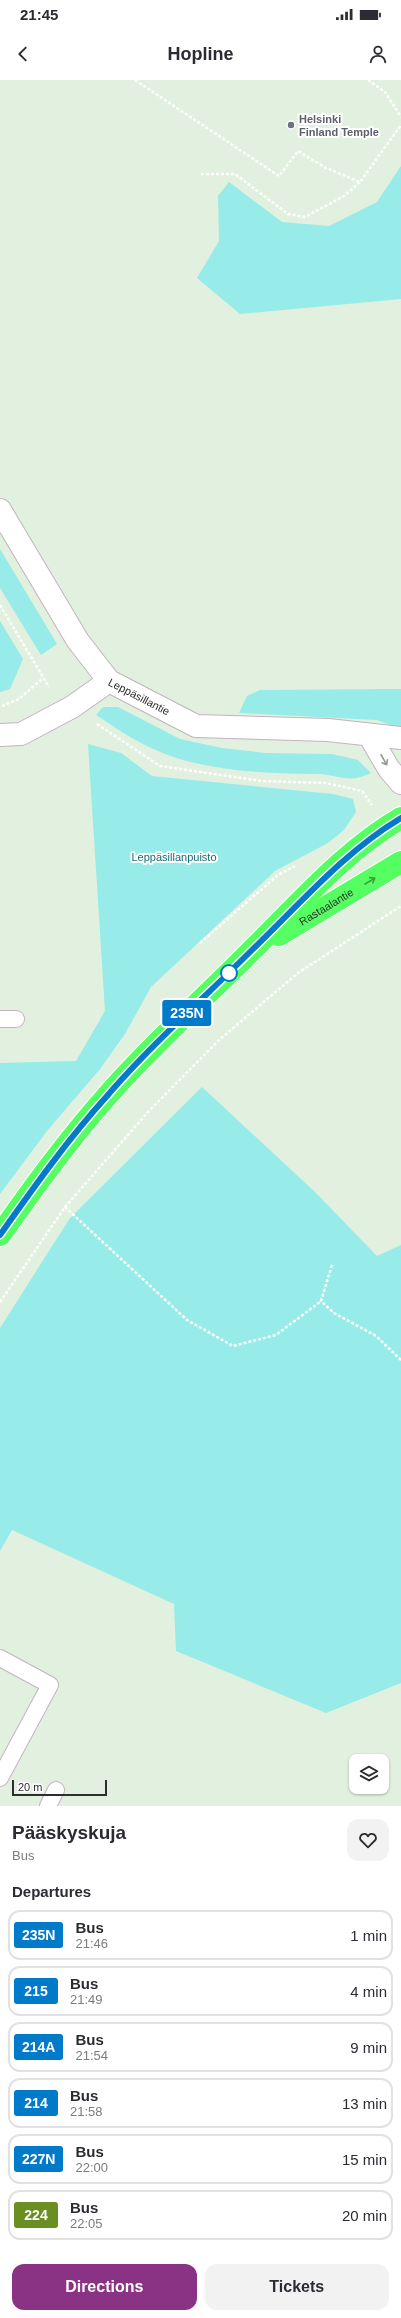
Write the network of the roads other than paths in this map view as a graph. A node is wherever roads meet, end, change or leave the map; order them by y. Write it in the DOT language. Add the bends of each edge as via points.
graph roads {
  1 [pos="0,510"];
  2 [pos="109,681"];
  3 [pos="0,735"];
  4 [pos="368,735"];
  5 [pos="401,738"];
  6 [pos="401,783"];
  7 [pos="401,818"];
  8 [pos="401,862"];
  9 [pos="252,951"];
  10 [pos="0,1235"];
  11 [pos="0,1658"];
  12 [pos="0,1778"];
  13 [pos="56,1790"];
  14 [pos="48,1806"];
  1 -- 2 [label="street, Leppäsillantie" via="78,641"];
  2 -- 3 [label="street" via="72,707 21,734"];
  2 -- 4 [label="street, Leppäsillantie" via="196,726 328,730"];
  4 -- 5 [label="street, Leppäsillantie"];
  4 -- 6 [label="street, one-way"];
  7 -- 9 [label="main road, Rastaalantie" via="369,839 324,879"];
  9 -- 8 [label="main road, Rastaalantie, one-way"];
  9 -- 10 [label="main road, Rastaalantie" via="140,1059 106,1096 45,1171"];
  11 -- 12 [label="lane" via="50,1685"];
  13 -- 14 [label="lane"];
}
